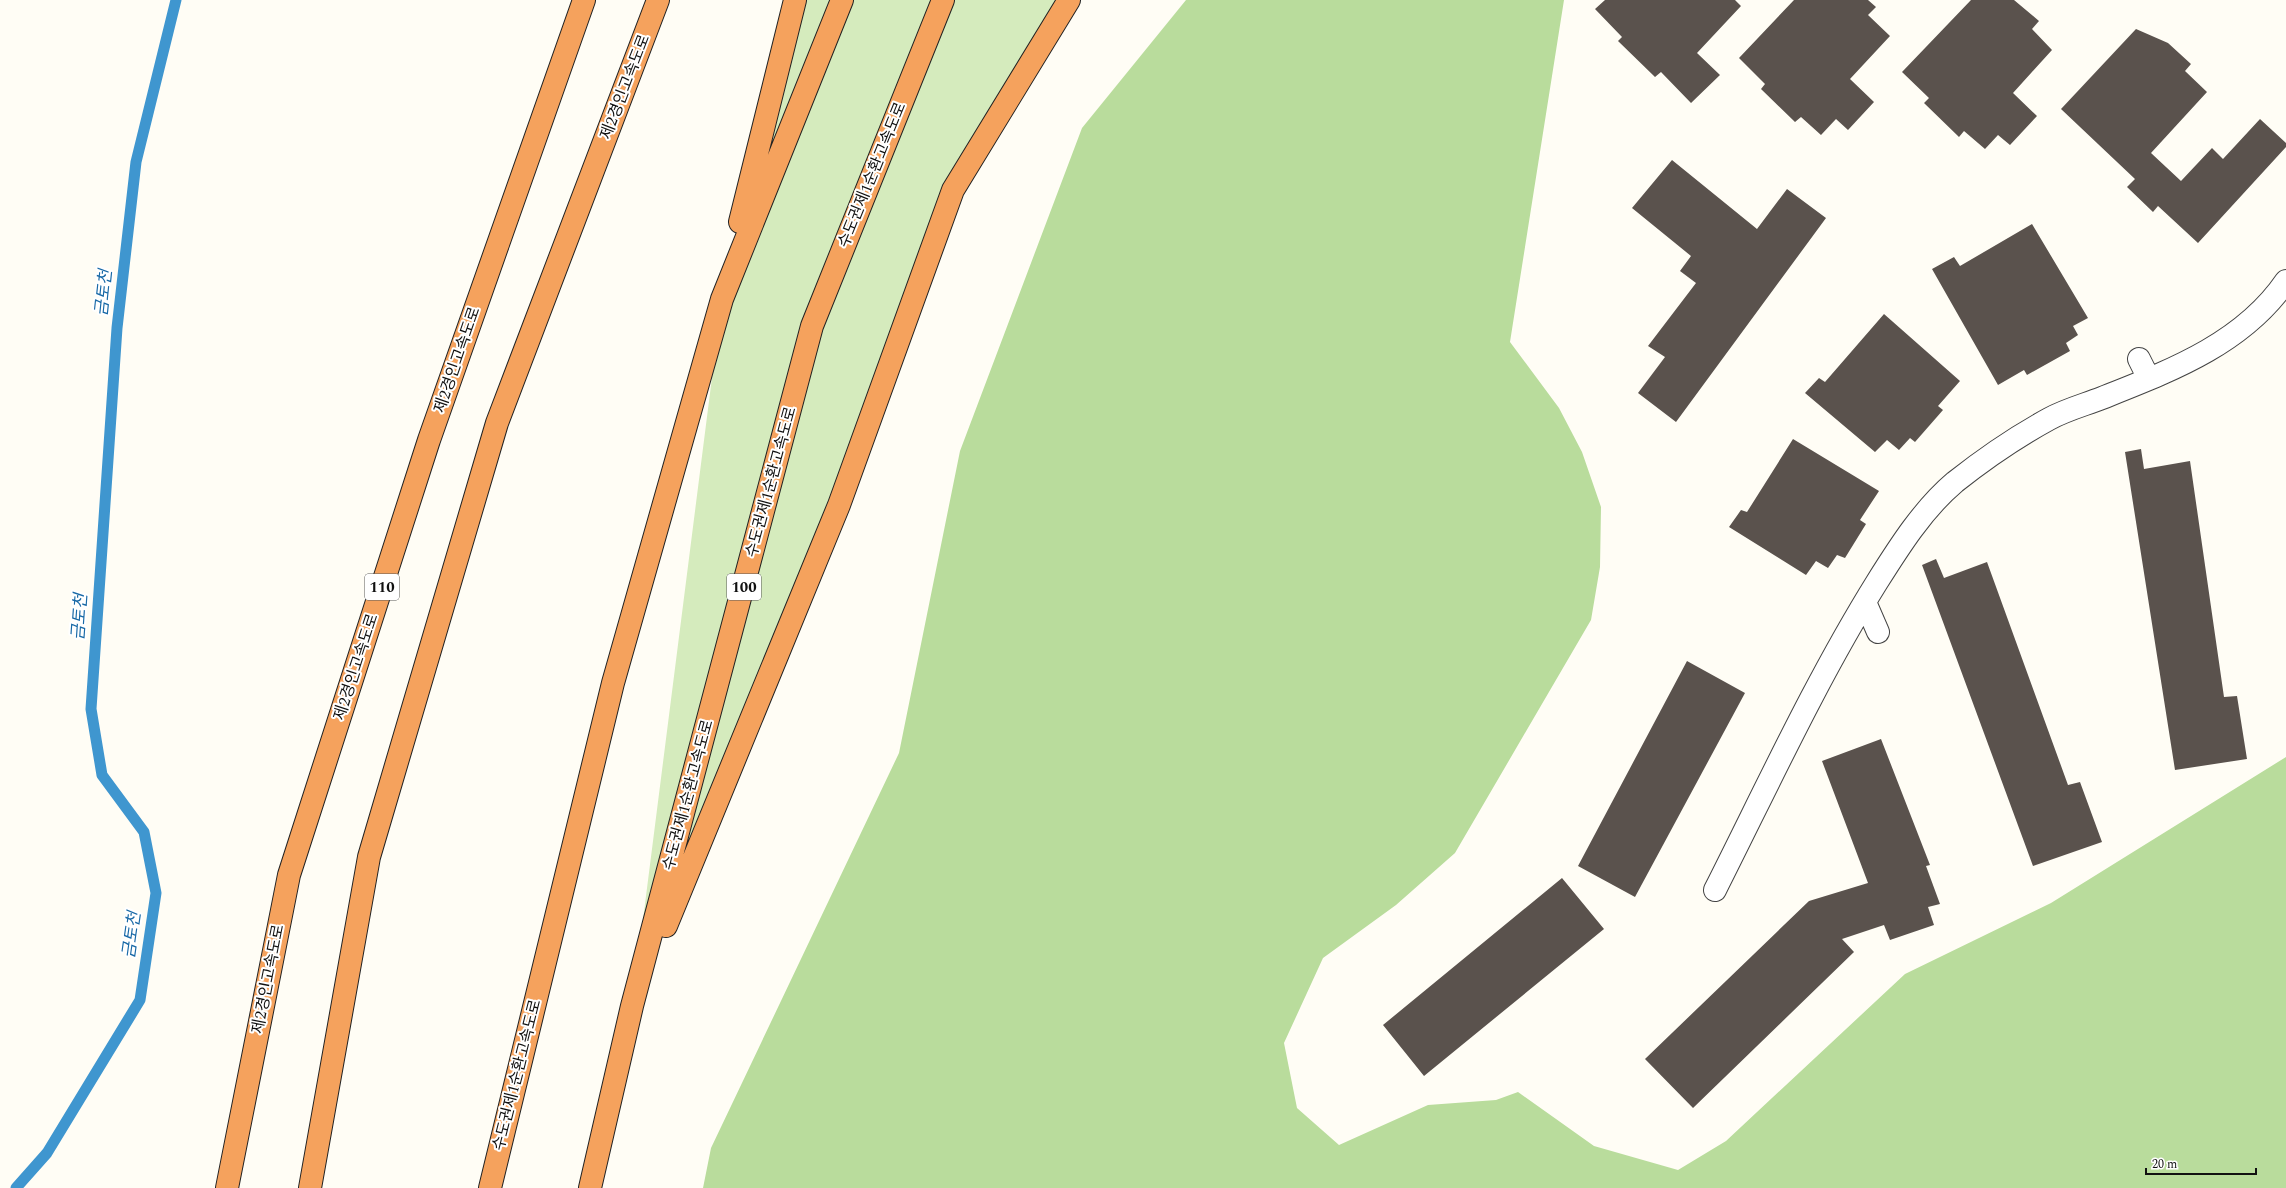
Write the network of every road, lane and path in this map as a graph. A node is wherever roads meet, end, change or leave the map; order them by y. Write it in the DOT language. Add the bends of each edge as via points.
graph roads {
  1 [pos="584,0"];
  2 [pos="658,0"];
  3 [pos="795,0"];
  4 [pos="842,0"];
  5 [pos="943,0"];
  6 [pos="1069,0"];
  7 [pos="2286,281"];
  8 [pos="722,299"];
  9 [pos="2139,360"];
  10 [pos="2149,379"];
  11 [pos="1864,602"];
  12 [pos="1878,632"];
  13 [pos="1715,890"];
  14 [pos="632,1006"];
  15 [pos="227,1188"];
  16 [pos="310,1188"];
  17 [pos="490,1188"];
  18 [pos="590,1188"];
  1 -- 15 [label="highway, 제2경인고속도로 / 110" via="429,440 289,875"];
  2 -- 16 [label="highway, 제2경인고속도로" via="496,423 369,857"];
  3 -- 8 [label="highway"];
  4 -- 8 [label="highway, 수도권제1순환고속도로"];
  5 -- 14 [label="highway, 수도권제1순환고속도로 / 100" via="812,326"];
  6 -- 14 [label="highway" via="953,190 840,505"];
  7 -- 10 [label="lane" via="2274,298 2224,342"];
  8 -- 17 [label="highway, 수도권제1순환고속도로" via="613,683"];
  9 -- 10 [label="lane"];
  10 -- 11 [label="lane" via="2050,418 1988,457 1953,484 1926,512"];
  11 -- 12 [label="lane"];
  11 -- 13 [label="lane" via="1839,645"];
  14 -- 18 [label="highway, 수도권제1순환고속도로 / 100"];
}
